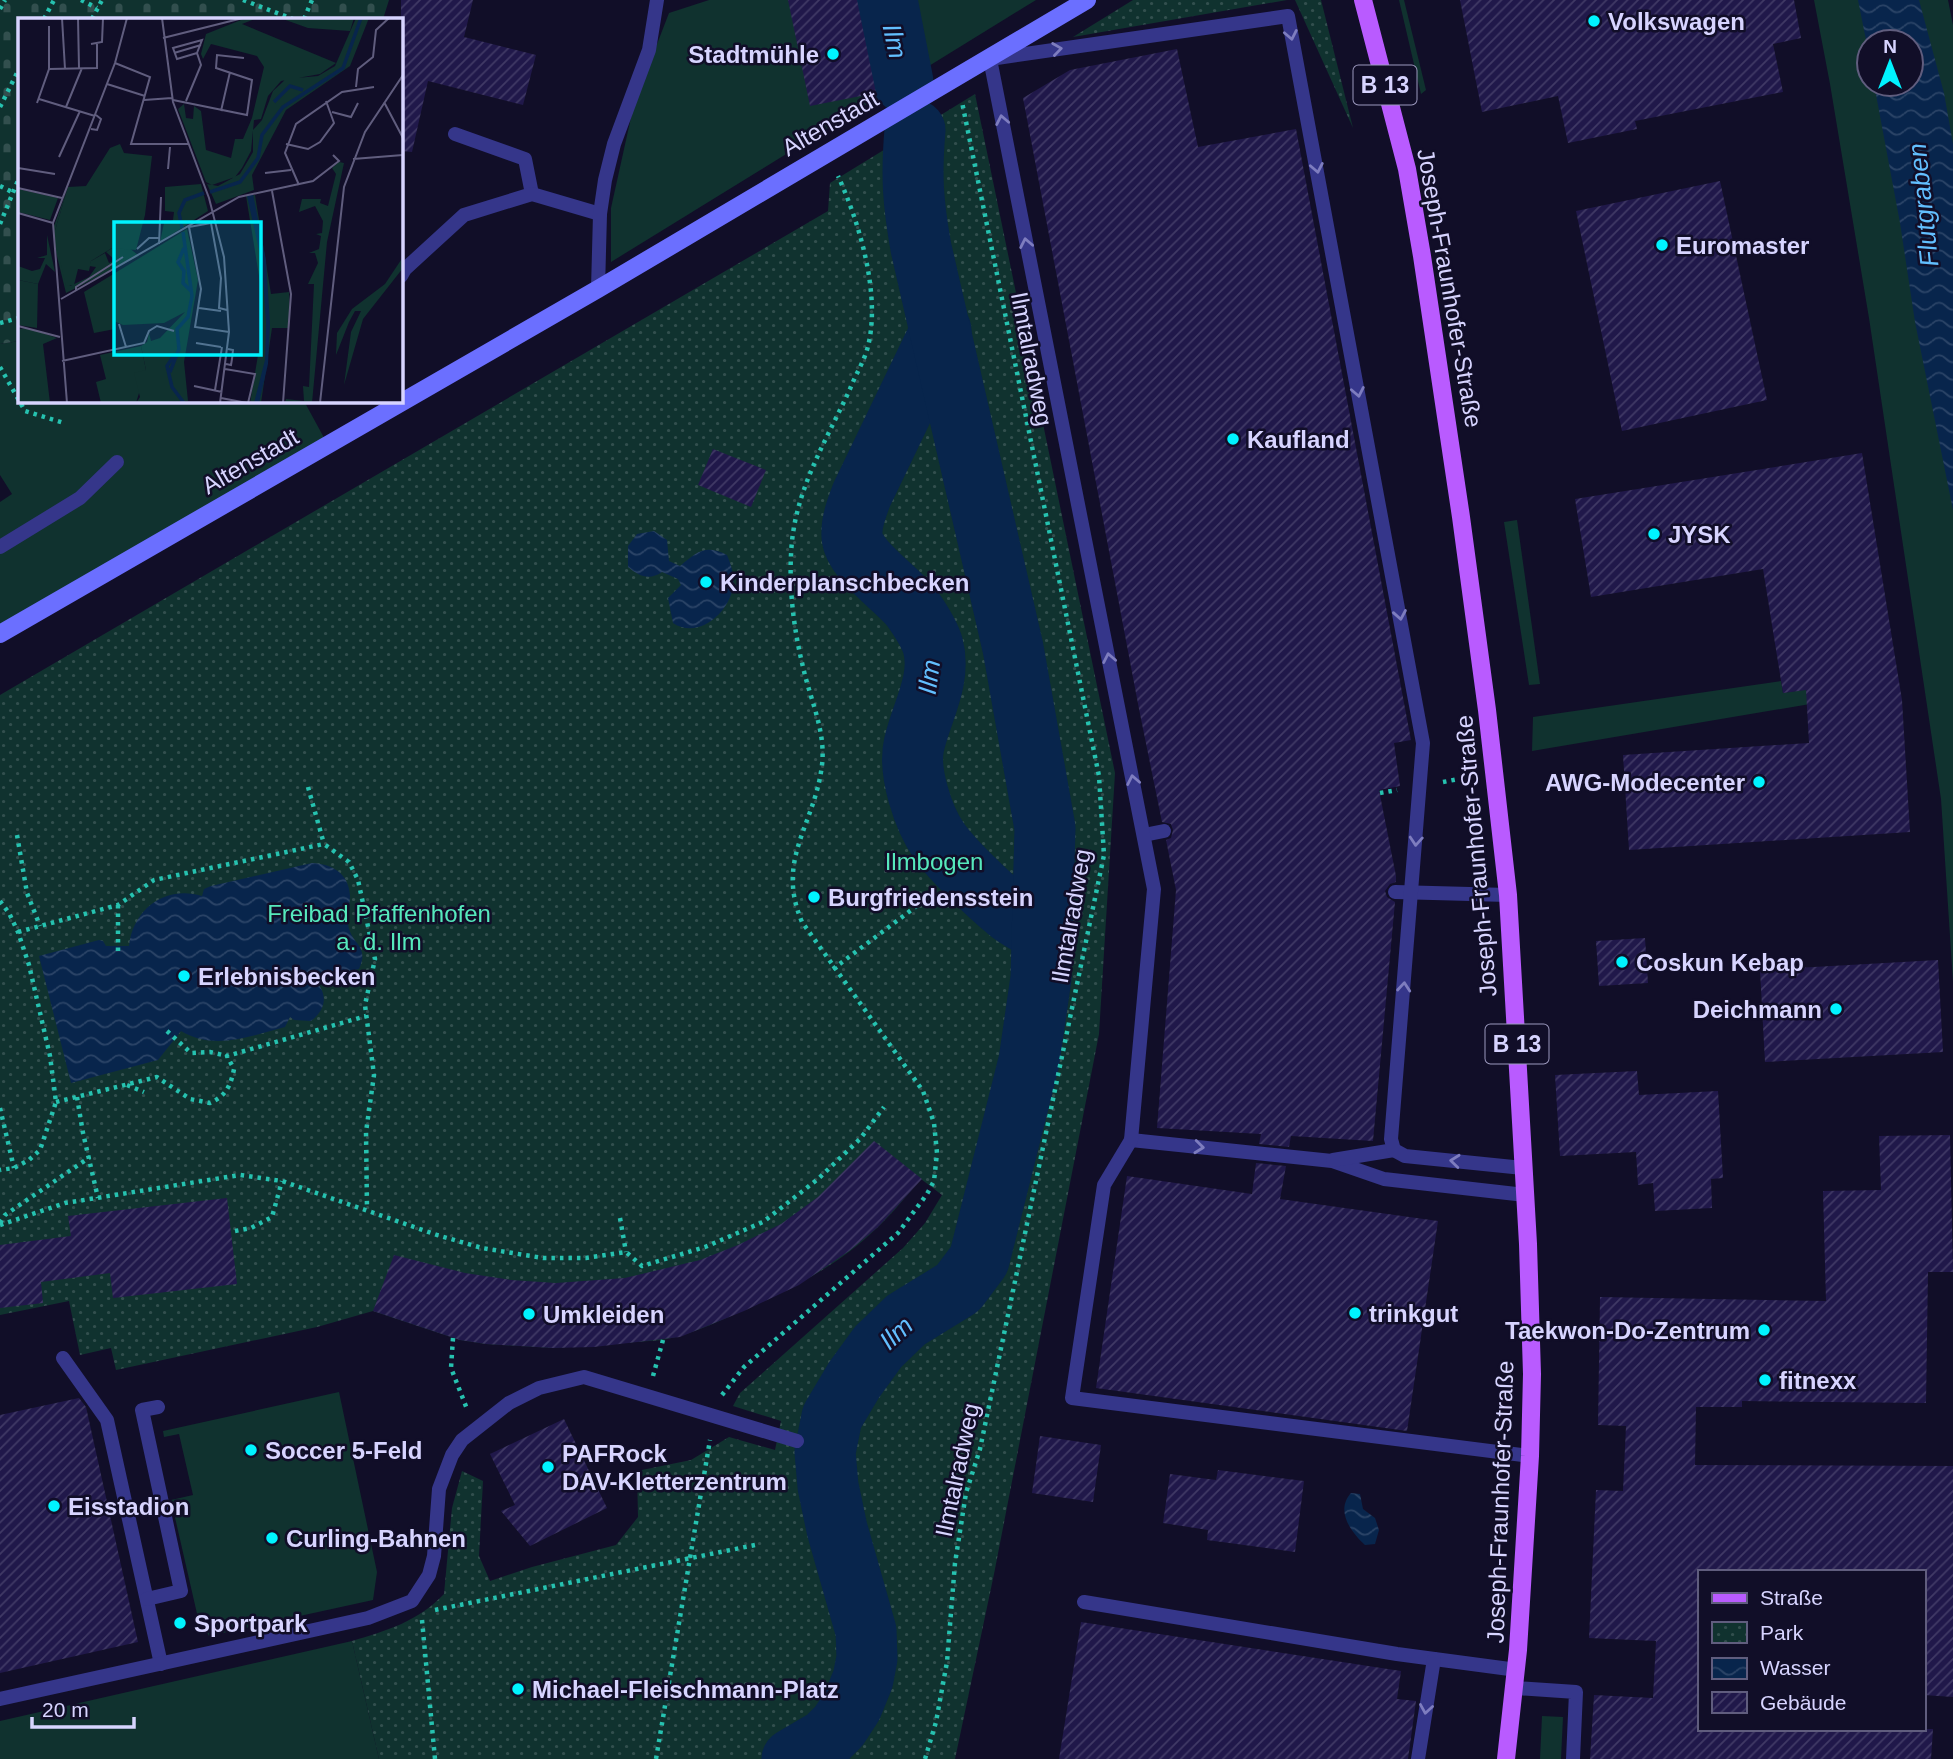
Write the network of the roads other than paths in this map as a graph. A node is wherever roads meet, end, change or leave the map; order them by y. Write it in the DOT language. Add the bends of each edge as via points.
graph roads {
  1 [pos="657,0"];
  2 [pos="1087,0"];
  3 [pos="1363,0"];
  4 [pos="990,59"];
  5 [pos="455,134"];
  6 [pos="532,194"];
  7 [pos="600,214"];
  8 [pos="402,274"];
  9 [pos="598,289"];
  10 [pos="117,462"];
  11 [pos="0,547"];
  12 [pos="0,634"];
  13 [pos="1164,831"];
  14 [pos="1144,835"];
  15 [pos="1395,892"];
  16 [pos="1412,892"];
  17 [pos="1508,895"];
  18 [pos="1131,1140"];
  19 [pos="1394,1150"];
  20 [pos="1332,1161"];
  21 [pos="1523,1168"];
  22 [pos="1525,1195"];
  23 [pos="63,1358"];
  24 [pos="158,1408"];
  25 [pos="797,1441"];
  26 [pos="1530,1456"];
  27 [pos="147,1599"];
  28 [pos="1084,1602"];
  29 [pos="1434,1659"];
  30 [pos="161,1664"];
  31 [pos="1517,1670"];
  32 [pos="1516,1688"];
  33 [pos="0,1699"];
  34 [pos="1418,1759"];
  35 [pos="1506,1759"];
  36 [pos="1573,1759"];
  1 -- 7 [label="lane" via="649,50 614,144"];
  2 -- 4 [label="street, Altenstadt"];
  3 -- 17 [label="main road, Joseph-Fraunhofer-Straße / B 13" via="1408,169 1460,506"];
  4 -- 9 [label="street, Altenstadt"];
  14 -- 4 [label="lane, one-way"];
  4 -- 16 [label="lane, one-way" via="1288,16 1423,743"];
  5 -- 6 [label="lane" via="525,159"];
  6 -- 7 [label="lane"];
  6 -- 8 [label="lane" via="464,215"];
  7 -- 9 [label="lane"];
  9 -- 12 [label="street, Altenstadt"];
  10 -- 11 [label="lane" via="80,498"];
  13 -- 14 [label="lane"];
  14 -- 18 [label="lane" via="1154,889"];
  15 -- 16 [label="lane"];
  16 -- 17 [label="lane"];
  19 -- 16 [label="lane, one-way" via="1391,1139"];
  17 -- 21 [label="main road, Joseph-Fraunhofer-Straße / B 13"];
  18 -- 20 [label="lane, one-way"];
  18 -- 26 [label="lane" via="1104,1185 1072,1398"];
  19 -- 20 [label="lane"];
  21 -- 19 [label="lane, one-way" via="1405,1156"];
  20 -- 22 [label="lane" via="1384,1179"];
  21 -- 22 [label="main road, Joseph-Fraunhofer-Straße / B 13"];
  22 -- 26 [label="main road, Joseph-Fraunhofer-Straße / B 13" via="1532,1374"];
  23 -- 27 [label="lane" via="107,1420"];
  24 -- 27 [label="lane" via="142,1410 181,1591"];
  25 -- 30 [label="lane" via="584,1377 539,1388 509,1403 475,1429 452,1455 439,1489 429,1575 411,1601 368,1618"];
  26 -- 31 [label="main road, Joseph-Fraunhofer-Straße / B 13"];
  27 -- 30 [label="lane"];
  28 -- 29 [label="lane"];
  29 -- 31 [label="lane"];
  29 -- 34 [label="lane, one-way"];
  30 -- 33 [label="lane"];
  31 -- 32 [label="main road, Joseph-Fraunhofer-Straße / B 13"];
  32 -- 35 [label="main road, Joseph-Fraunhofer-Straße / B 13"];
  32 -- 36 [label="lane" via="1576,1692"];
}
